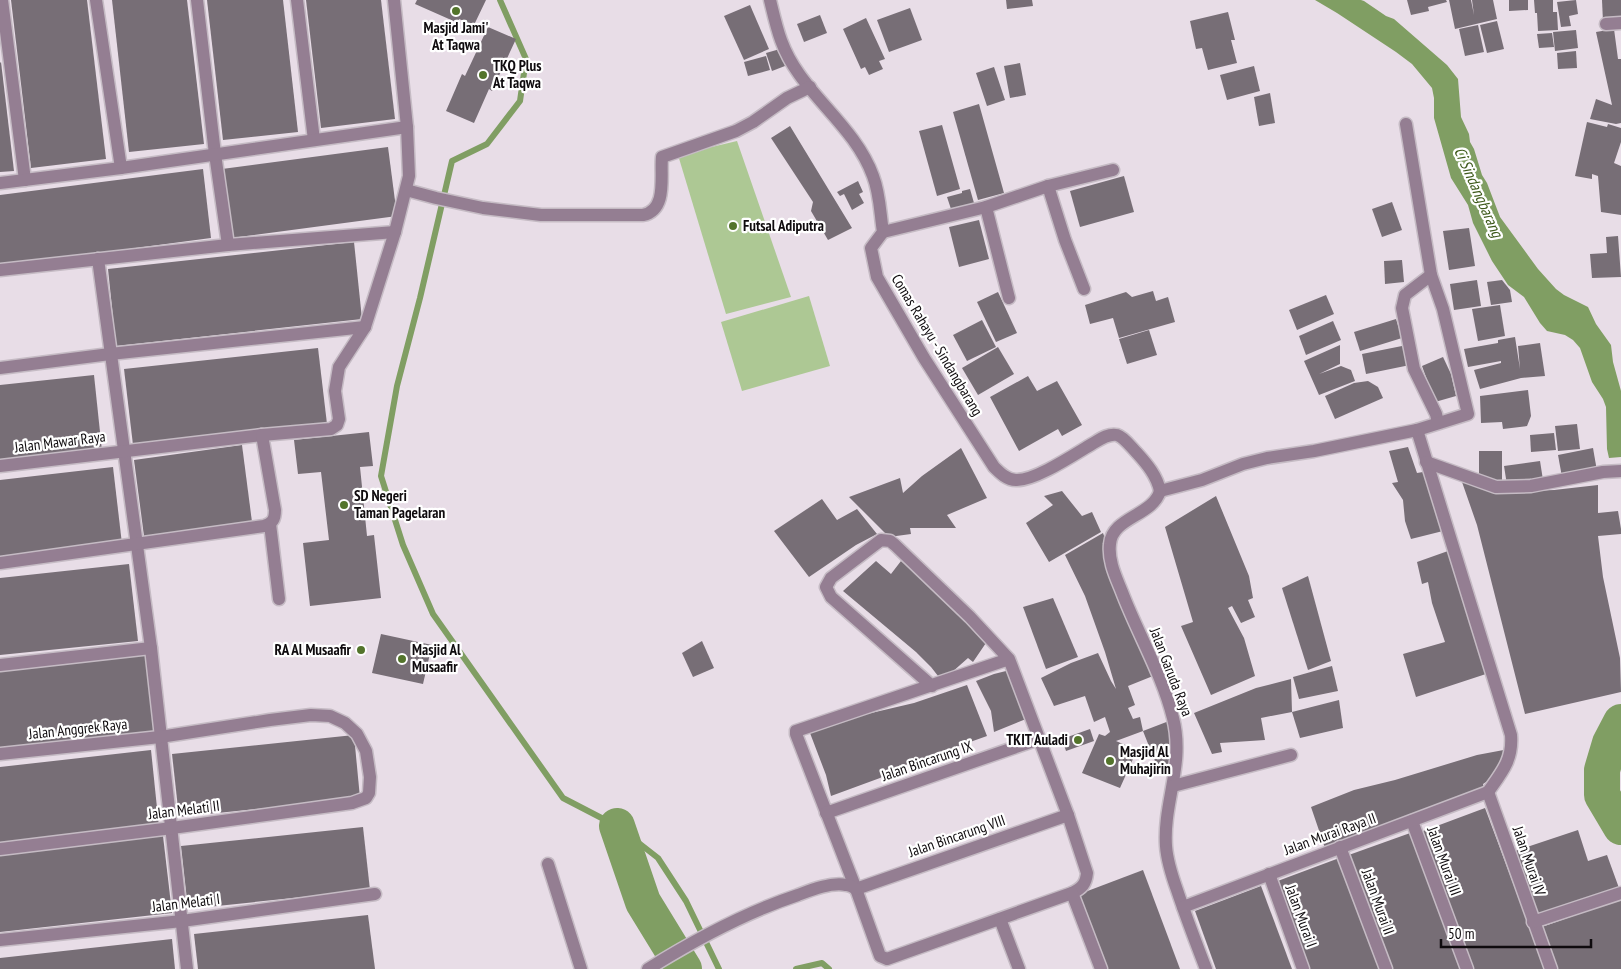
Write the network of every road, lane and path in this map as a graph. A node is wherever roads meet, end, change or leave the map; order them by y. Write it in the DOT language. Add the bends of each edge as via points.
graph roads {
  1 [pos="2,0"];
  2 [pos="96,0"];
  3 [pos="197,0"];
  4 [pos="297,0"];
  5 [pos="394,0"];
  6 [pos="770,0"];
  7 [pos="1621,23"];
  8 [pos="1606,24"];
  9 [pos="810,87"];
  10 [pos="1406,124"];
  11 [pos="407,127"];
  12 [pos="314,140"];
  13 [pos="215,154"];
  14 [pos="121,168"];
  15 [pos="1113,170"];
  16 [pos="25,180"];
  17 [pos="0,183"];
  18 [pos="1048,186"];
  19 [pos="406,190"];
  20 [pos="986,207"];
  21 [pos="395,232"];
  22 [pos="883,232"];
  23 [pos="228,245"];
  24 [pos="98,259"];
  25 [pos="0,270"];
  26 [pos="1431,275"];
  27 [pos="1084,289"];
  28 [pos="1009,298"];
  29 [pos="365,327"];
  30 [pos="110,354"];
  31 [pos="0,368"];
  32 [pos="1438,424"];
  33 [pos="1417,430"];
  34 [pos="262,435"];
  35 [pos="124,451"];
  36 [pos="1426,462"];
  37 [pos="0,466"];
  38 [pos="1621,470"];
  39 [pos="1160,491"];
  40 [pos="270,524"];
  41 [pos="137,544"];
  42 [pos="0,562"];
  43 [pos="279,599"];
  44 [pos="151,648"];
  45 [pos="1009,660"];
  46 [pos="0,665"];
  47 [pos="932,686"];
  48 [pos="160,737"];
  49 [pos="1039,739"];
  50 [pos="0,754"];
  51 [pos="1291,755"];
  52 [pos="1173,786"];
  53 [pos="1488,792"];
  54 [pos="369,794"];
  55 [pos="826,813"];
  56 [pos="1068,815"];
  57 [pos="1412,821"];
  58 [pos="172,828"];
  59 [pos="1340,847"];
  60 [pos="0,849"];
  61 [pos="548,864"];
  62 [pos="1269,874"];
  63 [pos="856,888"];
  64 [pos="1072,893"];
  65 [pos="1621,893"];
  66 [pos="375,894"];
  67 [pos="1183,907"];
  68 [pos="1000,919"];
  69 [pos="182,921"];
  70 [pos="1533,922"];
  71 [pos="0,940"];
  72 [pos="187,969"];
  73 [pos="581,969"];
  74 [pos="648,969"];
  75 [pos="1018,969"];
  76 [pos="1101,969"];
  77 [pos="1206,969"];
  78 [pos="1302,969"];
  79 [pos="1386,969"];
  80 [pos="1467,969"];
  81 [pos="1551,969"];
  1 -- 16 [label="street"];
  2 -- 14 [label="street"];
  3 -- 13 [label="street"];
  4 -- 12 [label="street"];
  5 -- 11 [label="street"];
  6 -- 9 [label="street" via="783,48"];
  7 -- 8 [label="street"];
  9 -- 19 [label="street" via="736,131 662,156 661,191 656,208 650,214 541,215 483,208"];
  9 -- 22 [label="street" via="853,138 868,164 879,194"];
  10 -- 26 [label="street"];
  11 -- 12 [label="street"];
  11 -- 19 [label="street" via="409,176"];
  12 -- 13 [label="street"];
  13 -- 14 [label="street"];
  13 -- 23 [label="street"];
  14 -- 16 [label="street"];
  15 -- 18 [label="street"];
  16 -- 17 [label="street"];
  18 -- 20 [label="street"];
  18 -- 27 [label="street"];
  19 -- 21 [label="street"];
  20 -- 22 [label="street"];
  20 -- 28 [label="street"];
  21 -- 23 [label="street"];
  21 -- 29 [label="street"];
  22 -- 39 [label="street, Comas Rahayu - Sindangbarang" via="871,248 877,277 994,467 1007,478 1031,477 1106,436 1117,435 1155,475"];
  23 -- 24 [label="street"];
  24 -- 25 [label="street"];
  24 -- 30 [label="street"];
  26 -- 32 [label="street" via="1405,296 1402,308 1414,369"];
  26 -- 32 [label="street" via="1443,309 1468,414"];
  29 -- 30 [label="street"];
  29 -- 34 [label="street, Jalan Mawar Raya" via="339,367 336,391 340,419 337,425 331,429"];
  30 -- 31 [label="street"];
  30 -- 35 [label="street"];
  32 -- 33 [label="street"];
  33 -- 36 [label="street"];
  33 -- 39 [label="street" via="1267,458"];
  34 -- 35 [label="street, Jalan Mawar Raya"];
  34 -- 40 [label="street" via="275,510"];
  35 -- 37 [label="street, Jalan Mawar Raya"];
  35 -- 41 [label="street"];
  36 -- 38 [label="street" via="1496,487 1531,486"];
  36 -- 53 [label="street" via="1511,735 1509,759"];
  39 -- 52 [label="street, Jalan Garuda Raya" via="1151,505 1112,534 1109,550 1112,567 1173,717 1178,752"];
  40 -- 41 [label="street"];
  40 -- 43 [label="street"];
  41 -- 42 [label="street"];
  41 -- 44 [label="street"];
  44 -- 46 [label="street"];
  44 -- 48 [label="street"];
  45 -- 47 [label="street"];
  45 -- 47 [label="street" via="970,617 895,545 881,540 831,578 826,587 831,597"];
  45 -- 49 [label="street"];
  47 -- 55 [label="street" via="796,731"];
  48 -- 50 [label="street, Jalan Anggrek Raya"];
  48 -- 54 [label="street, Jalan Anggrek Raya" via="270,720 330,716 357,734 366,751"];
  48 -- 58 [label="street"];
  49 -- 55 [label="street, Jalan Bincarung IX"];
  49 -- 56 [label="street"];
  51 -- 52 [label="street"];
  52 -- 67 [label="street, Jalan Garuda Raya" via="1166,847"];
  53 -- 57 [label="street, Jalan Murai Raya II"];
  53 -- 70 [label="street, Jalan Murai IV"];
  54 -- 58 [label="street, Jalan Melati II" via="352,803"];
  55 -- 63 [label="street"];
  56 -- 63 [label="street, Jalan Bincarung VIII"];
  56 -- 64 [label="street" via="1087,873 1086,882"];
  57 -- 59 [label="street, Jalan Murai Raya II"];
  57 -- 80 [label="street, Jalan Murai III"];
  58 -- 60 [label="street, Jalan Melati II"];
  58 -- 69 [label="street"];
  59 -- 62 [label="street, Jalan Murai Raya II"];
  59 -- 79 [label="street, Jalan Murai II"];
  61 -- 73 [label="street"];
  62 -- 67 [label="street, Jalan Murai Raya II"];
  62 -- 78 [label="street, Jalan Murai I"];
  63 -- 68 [label="street" via="880,956 887,959"];
  63 -- 74 [label="street" via="845,884 820,886 749,913"];
  64 -- 68 [label="street"];
  64 -- 76 [label="street"];
  65 -- 70 [label="street"];
  66 -- 69 [label="street, Jalan Melati I"];
  67 -- 77 [label="street, Jalan Garuda Raya"];
  68 -- 75 [label="street"];
  69 -- 71 [label="street, Jalan Melati I"];
  69 -- 72 [label="street"];
  70 -- 81 [label="street, Jalan Murai IV"];
}
